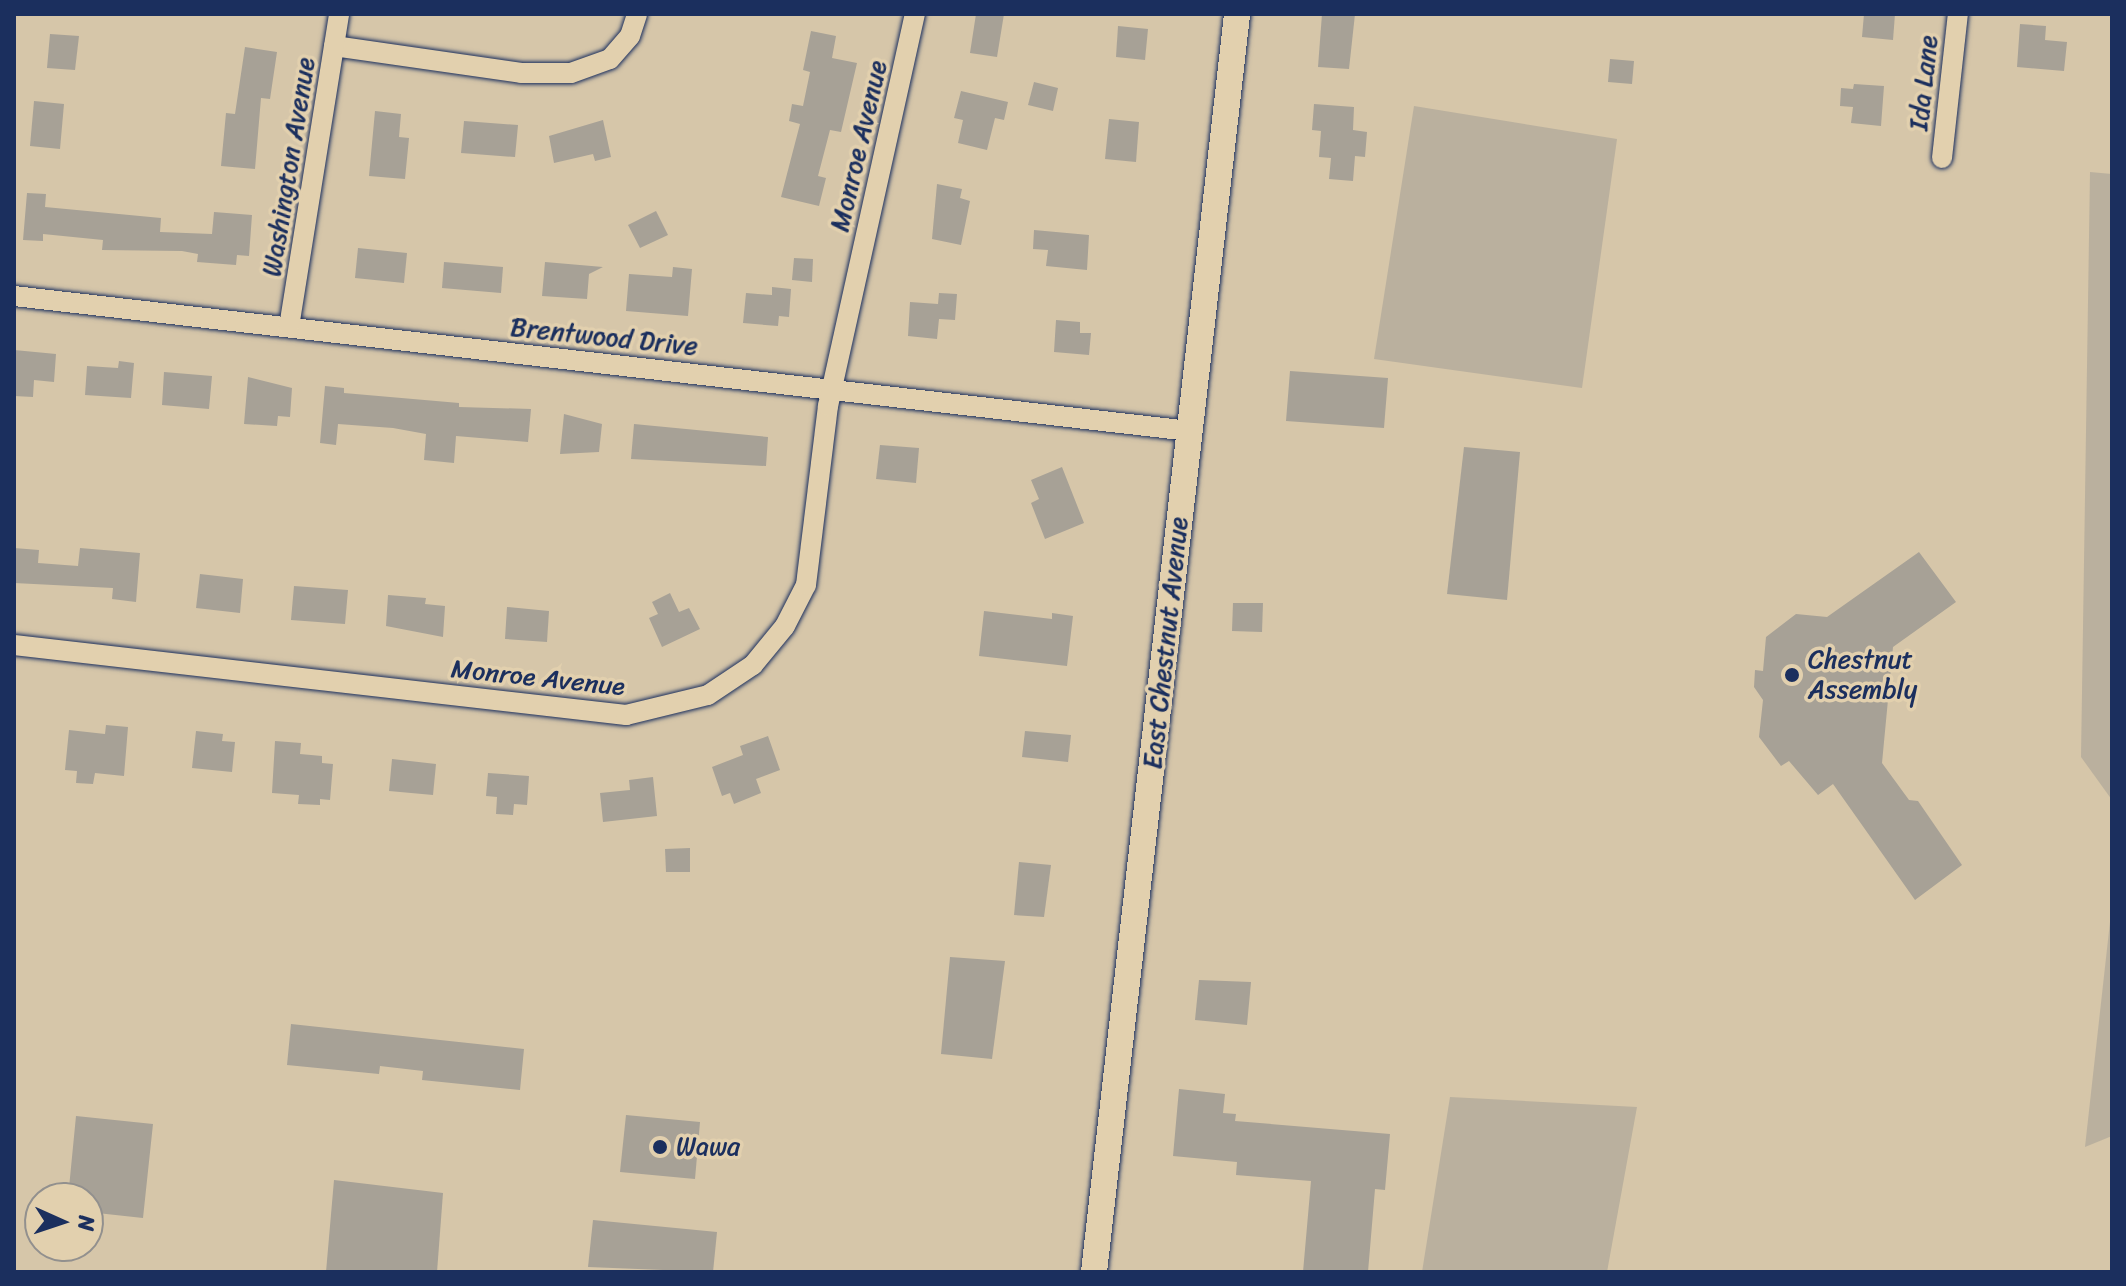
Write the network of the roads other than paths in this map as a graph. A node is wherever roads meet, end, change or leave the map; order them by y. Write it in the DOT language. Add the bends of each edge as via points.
graph roads {
  1 [pos="339,14"];
  2 [pos="637,14"];
  3 [pos="915,14"];
  4 [pos="1237,14"];
  5 [pos="1958,14"];
  6 [pos="334,46"];
  7 [pos="1942,158"];
  8 [pos="14,296"];
  9 [pos="289,327"];
  10 [pos="832,388"];
  11 [pos="1189,431"];
  12 [pos="14,645"];
  13 [pos="1094,1272"];
  1 -- 6 [label="street, Washington Avenue"];
  2 -- 6 [label="street" via="630,36 610,59 571,73 521,73"];
  3 -- 10 [label="street, Monroe Avenue"];
  4 -- 11 [label="street, East Chestnut Avenue"];
  5 -- 7 [label="street, Ida Lane"];
  6 -- 9 [label="street, Washington Avenue"];
  8 -- 9 [label="street, Brentwood Drive"];
  9 -- 10 [label="street, Brentwood Drive"];
  10 -- 11 [label="street, Brentwood Drive"];
  10 -- 12 [label="street, Monroe Avenue" via="806,585 785,626 753,665 708,695 675,707 626,715"];
  11 -- 13 [label="street, East Chestnut Avenue"];
}
